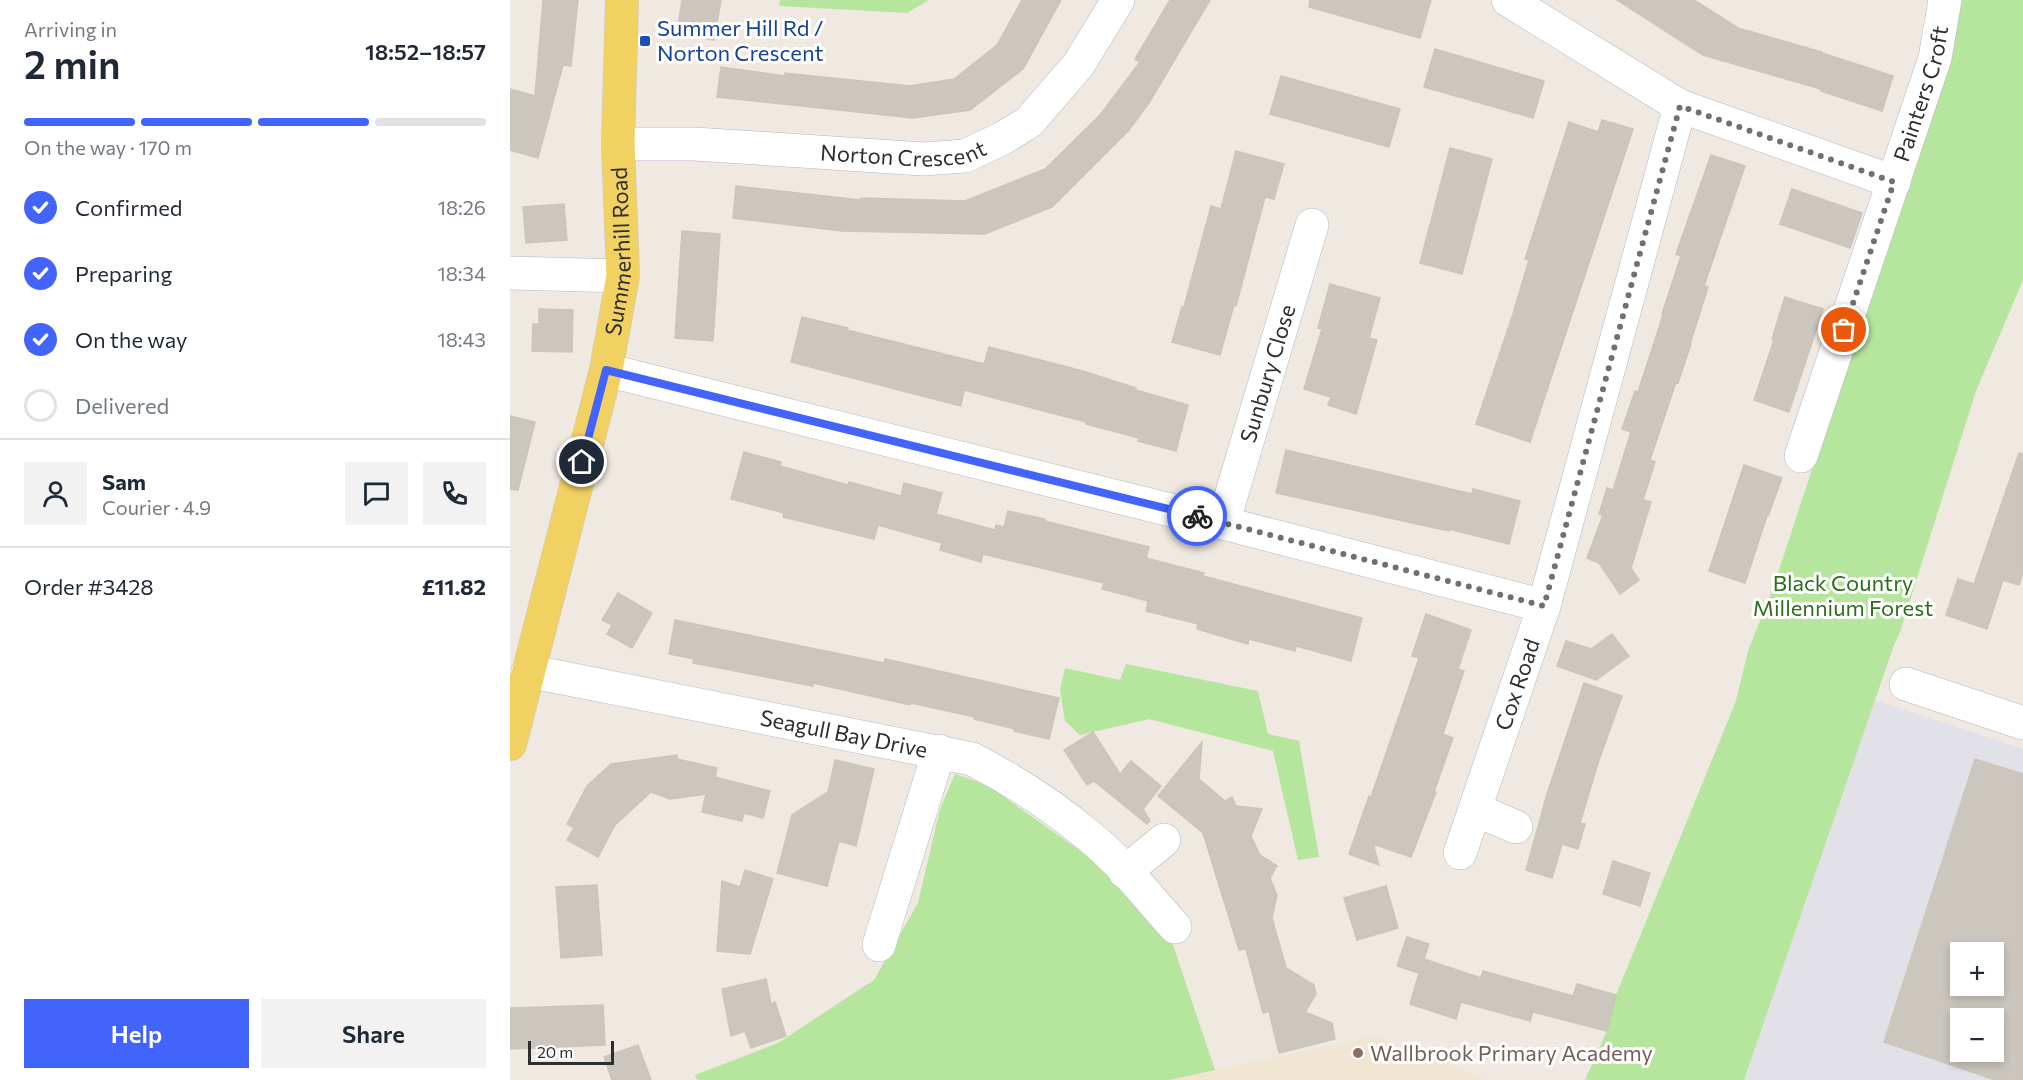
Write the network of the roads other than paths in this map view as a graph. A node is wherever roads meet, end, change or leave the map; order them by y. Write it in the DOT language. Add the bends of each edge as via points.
graph roads {
  1 [pos="622,0"];
  2 [pos="1119,0"];
  3 [pos="1508,0"];
  4 [pos="1945,0"];
  5 [pos="1680,106"];
  6 [pos="618,144"];
  7 [pos="1894,182"];
  8 [pos="1312,225"];
  9 [pos="510,273"];
  10 [pos="623,276"];
  11 [pos="606,370"];
  12 [pos="1800,456"];
  13 [pos="1223,523"];
  14 [pos="1544,606"];
  15 [pos="528,671"];
  16 [pos="1906,684"];
  17 [pos="2023,723"];
  18 [pos="510,744"];
  19 [pos="939,751"];
  20 [pos="1476,810"];
  21 [pos="1516,827"];
  22 [pos="1164,840"];
  23 [pos="1460,853"];
  24 [pos="1125,872"];
  25 [pos="1175,927"];
  26 [pos="879,945"];
  1 -- 6 [label="main road, Summerhill Road"];
  2 -- 6 [label="street, Norton Crescent" via="1079,64 1029,122 965,156 923,159 695,144"];
  3 -- 5 [label="street"];
  4 -- 7 [label="street, Painters Croft" via="1935,58"];
  5 -- 7 [label="street"];
  5 -- 14 [label="street, Cox Road"];
  6 -- 10 [label="main road, Summerhill Road"];
  7 -- 12 [label="street, Painters Croft"];
  8 -- 13 [label="street, Sunbury Close"];
  9 -- 10 [label="street"];
  10 -- 11 [label="main road, Summerhill Road"];
  11 -- 13 [label="street"];
  11 -- 15 [label="main road, Summerhill Road"];
  13 -- 14 [label="street"];
  14 -- 20 [label="street, Cox Road"];
  15 -- 18 [label="main road, Summerhill Road"];
  15 -- 19 [label="street, Seagull Bay Drive"];
  16 -- 17 [label="street"];
  19 -- 24 [label="street, Seagull Bay Drive" via="972,759 1008,777 1089,836"];
  19 -- 26 [label="street"];
  20 -- 21 [label="street"];
  20 -- 23 [label="street, Cox Road"];
  22 -- 24 [label="street"];
  24 -- 25 [label="street, Seagull Bay Drive"];
}
